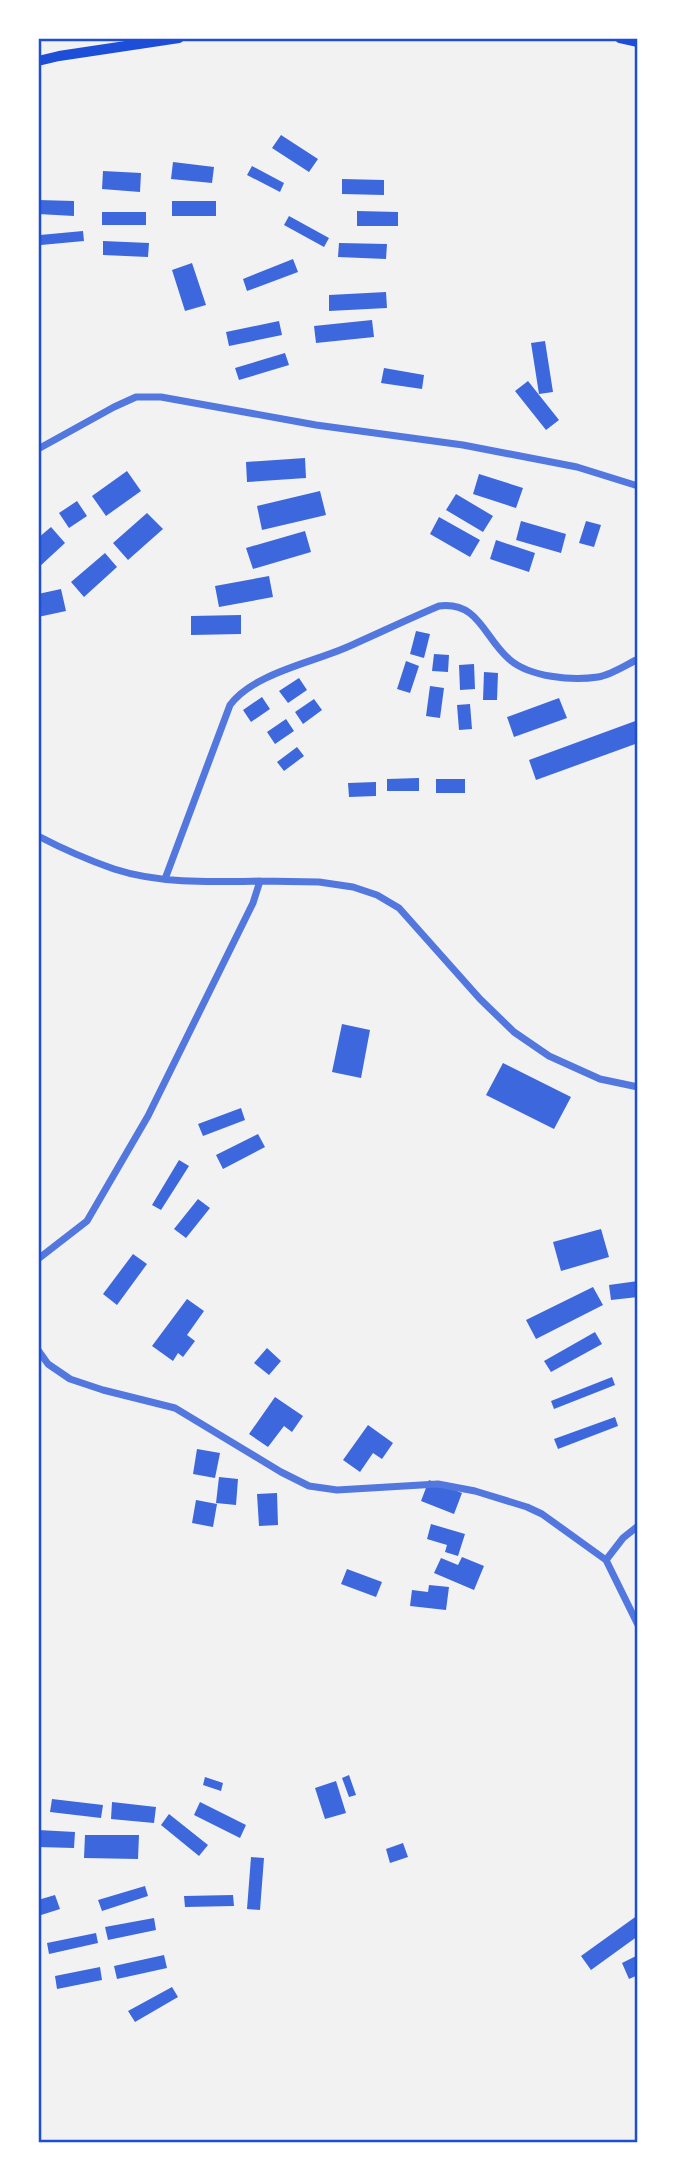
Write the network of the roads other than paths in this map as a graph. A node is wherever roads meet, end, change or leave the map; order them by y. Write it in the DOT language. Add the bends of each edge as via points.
graph roads {
  1 [pos="179,38"];
  2 [pos="623,39"];
  3 [pos="638,42"];
  4 [pos="38,61"];
  5 [pos="38,449"];
  6 [pos="638,486"];
  7 [pos="638,659"];
  8 [pos="38,836"];
  9 [pos="165,879"];
  10 [pos="260,881"];
  11 [pos="638,1087"];
  12 [pos="38,1259"];
  13 [pos="38,1350"];
  14 [pos="638,1526"];
  15 [pos="606,1560"];
  16 [pos="638,1625"];
  1 -- 4 [label="main road"];
  2 -- 3 [label="main road"];
  5 -- 6 [label="street" via="136,397 161,397 463,445 577,467"];
  7 -- 9 [label="street" via="600,677 528,671 509,659 471,614 452,604 252,685 230,705"];
  8 -- 9 [label="street" via="116,870"];
  9 -- 10 [label="street"];
  10 -- 11 [label="street" via="318,882 377,895 399,908 514,1032 549,1056 600,1079"];
  10 -- 12 [label="street" via="148,1116 87,1221"];
  13 -- 15 [label="street" via="48,1364 70,1379 175,1408 309,1486 337,1490 438,1484 475,1491 542,1514"];
  14 -- 15 [label="street"];
  15 -- 16 [label="street"];
}
